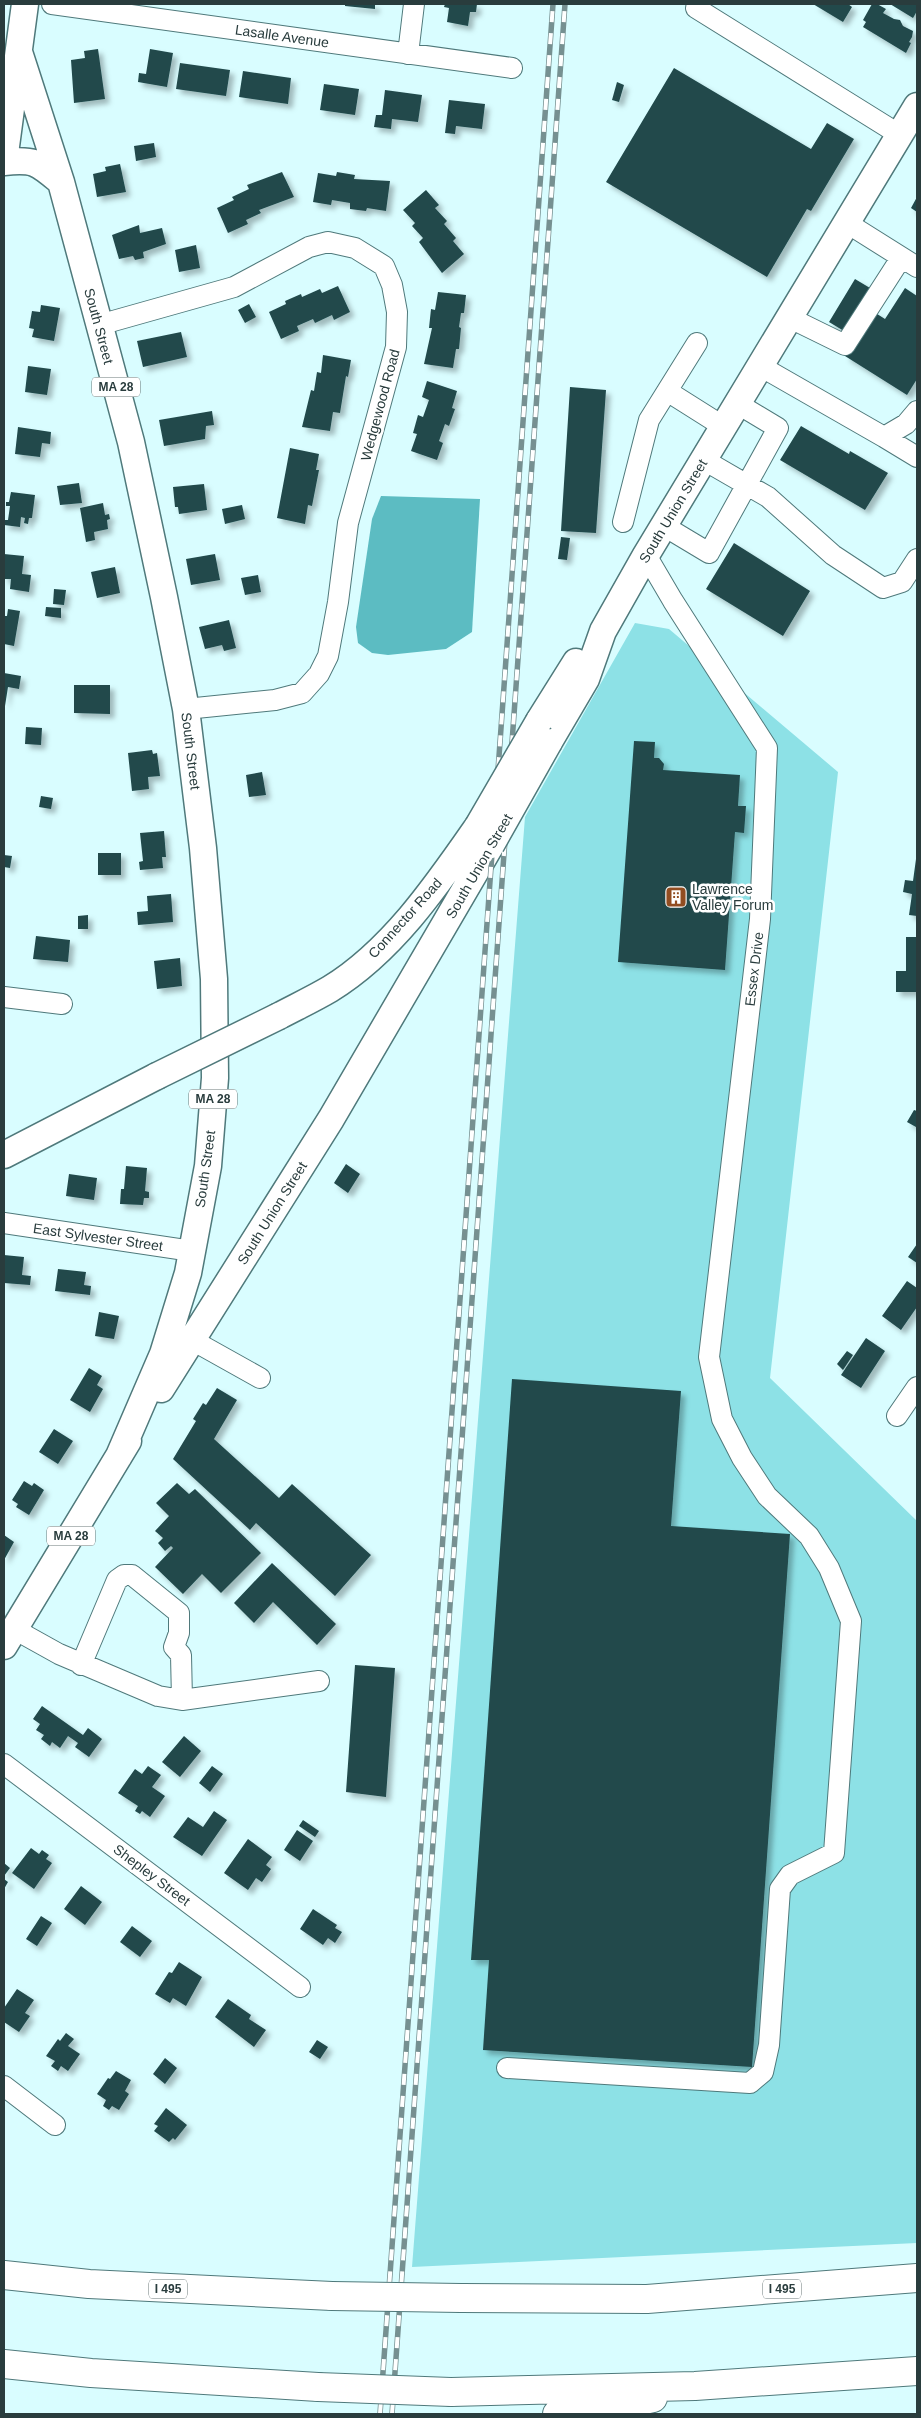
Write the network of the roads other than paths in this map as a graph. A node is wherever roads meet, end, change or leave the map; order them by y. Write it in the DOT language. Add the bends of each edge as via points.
graph roads {
  1 [pos="25,4"];
  2 [pos="52,4"];
  3 [pos="414,4"];
  4 [pos="696,8"];
  5 [pos="19,52"];
  6 [pos="408,54"];
  7 [pos="512,68"];
  8 [pos="917,106"];
  9 [pos="900,135"];
  10 [pos="4,162"];
  11 [pos="61,182"];
  12 [pos="847,223"];
  13 [pos="909,262"];
  14 [pos="790,318"];
  15 [pos="98,325"];
  16 [pos="697,343"];
  17 [pos="760,366"];
  18 [pos="667,391"];
  19 [pos="738,404"];
  20 [pos="917,411"];
  21 [pos="724,427"];
  22 [pos="884,437"];
  23 [pos="917,457"];
  24 [pos="704,460"];
  25 [pos="747,486"];
  26 [pos="623,522"];
  27 [pos="664,526"];
  28 [pos="646,555"];
  29 [pos="917,559"];
  30 [pos="186,709"];
  31 [pos="485,835"];
  32 [pos="4,997"];
  33 [pos="62,1004"];
  34 [pos="4,1155"];
  35 [pos="4,1223"];
  36 [pos="192,1251"];
  37 [pos="192,1340"];
  38 [pos="260,1378"];
  39 [pos="917,1388"];
  40 [pos="897,1416"];
  41 [pos="119,1456"];
  42 [pos="13,1630"];
  43 [pos="82,1664"];
  44 [pos="319,1681"];
  45 [pos="182,1700"];
  46 [pos="4,1764"];
  47 [pos="300,1987"];
  48 [pos="507,2068"];
  49 [pos="4,2086"];
  50 [pos="55,2125"];
  51 [pos="4,2275"];
  52 [pos="917,2278"];
  53 [pos="4,2364"];
  54 [pos="917,2371"];
  55 [pos="695,2386"];
  56 [pos="557,2414"];
  1 -- 5 [label="main road, MA 28"];
  2 -- 6 [label="street, Lasalle Avenue"];
  3 -- 6 [label="street"];
  4 -- 9 [label="street"];
  5 -- 10 [label="main road, MA 28"];
  5 -- 11 [label="main road, South Street / MA 28"];
  6 -- 7 [label="street, Lasalle Avenue"];
  8 -- 9 [label="main road, South Union Street"];
  9 -- 12 [label="main road, South Union Street"];
  10 -- 11 [label="main road" via="23,160 38,163"];
  11 -- 15 [label="main road, South Street / MA 28"];
  12 -- 13 [label="street"];
  12 -- 14 [label="main road, South Union Street"];
  13 -- 14 [label="street" via="845,345"];
  14 -- 17 [label="main road, South Union Street"];
  15 -- 30 [label="main road, South Street / MA 28" via="131,442"];
  15 -- 30 [label="street, Wedgewood Road" via="234,287 309,246 328,242 355,248 384,266 392,285 397,312 396,347 348,523 328,656 319,674 302,693 275,700"];
  16 -- 18 [label="street"];
  17 -- 19 [label="main road, South Union Street"];
  17 -- 22 [label="street"];
  18 -- 21 [label="street"];
  18 -- 26 [label="street" via="648,420"];
  19 -- 21 [label="main road, South Union Street"];
  19 -- 25 [label="street" via="778,428"];
  20 -- 22 [label="street" via="906,424"];
  21 -- 24 [label="main road, South Union Street"];
  22 -- 23 [label="street"];
  24 -- 25 [label="street"];
  24 -- 27 [label="main road, South Union Street"];
  25 -- 27 [label="street" via="709,553"];
  25 -- 29 [label="street" via="768,497 833,555 883,588 902,582"];
  27 -- 28 [label="main road, South Union Street"];
  28 -- 31 [label="main road, South Union Street, bridge" via="603,631 586,679 544,732"];
  28 -- 48 [label="street, Essex Drive" via="767,748 760,919 709,1356 722,1419 742,1458 767,1496 809,1536 829,1568 851,1621 834,1852 790,1875 780,1889 768,2046 762,2072 750,2083"];
  30 -- 36 [label="main road, South Street / MA 28" via="203,848 214,989 215,1078 208,1166"];
  31 -- 34 [label="main road, Connector Road, bridge" via="375,954 331,989"];
  31 -- 37 [label="main road, South Union Street" via="331,1119"];
  32 -- 33 [label="street"];
  35 -- 36 [label="street, East Sylvester Street"];
  36 -- 41 [label="main road, South Street / MA 28" via="163,1354"];
  37 -- 38 [label="street"];
  37 -- 41 [label="main road, South Union Street"];
  39 -- 40 [label="street"];
  41 -- 42 [label="main road, South Union Street / MA 28"];
  42 -- 43 [label="street"];
  43 -- 45 [label="street" via="158,1696"];
  43 -- 45 [label="street" via="117,1580 124,1575 132,1575 179,1613 180,1634 174,1647 181,1656"];
  44 -- 45 [label="street"];
  46 -- 47 [label="street, Shepley Street"];
  49 -- 50 [label="street"];
  51 -- 52 [label="highway, I 495, bridge" via="89,2284 332,2296 646,2299"];
  53 -- 55 [label="highway, bridge" via="91,2373 451,2392"];
  54 -- 55 [label="highway"];
  55 -- 56 [label="highway" via="633,2404 585,2413"];
}
